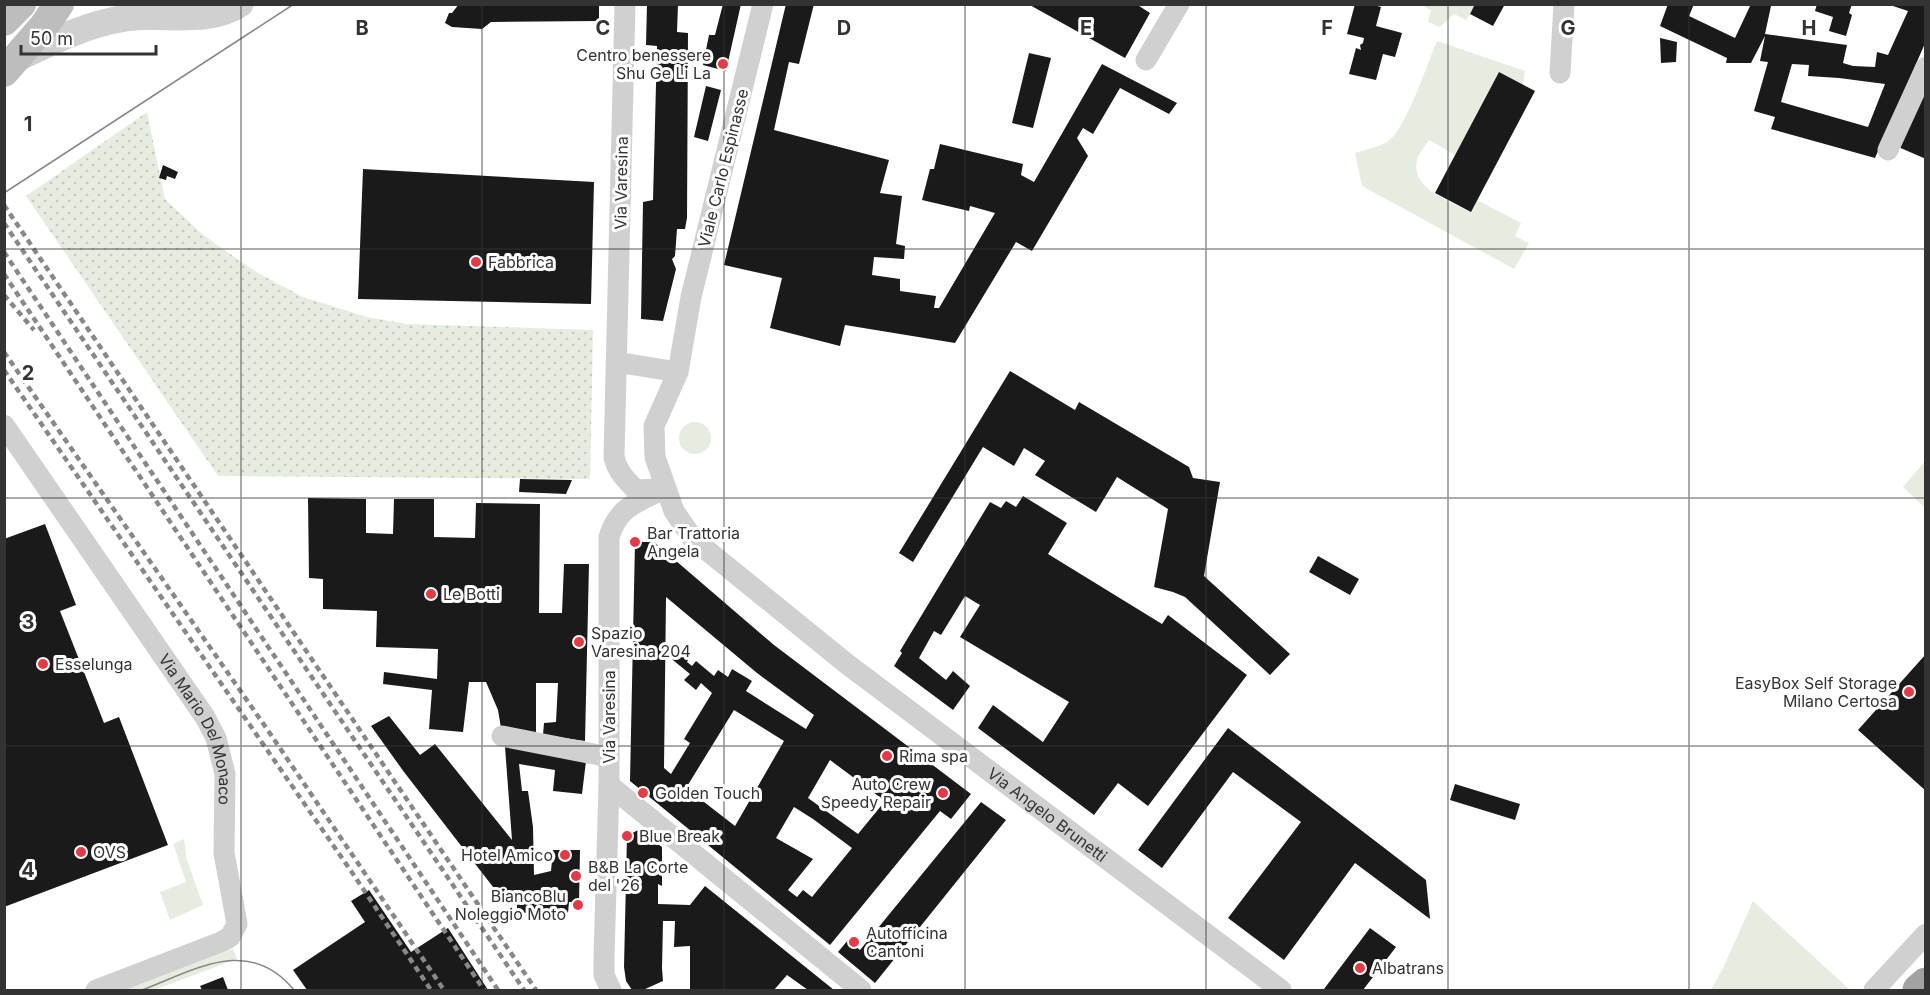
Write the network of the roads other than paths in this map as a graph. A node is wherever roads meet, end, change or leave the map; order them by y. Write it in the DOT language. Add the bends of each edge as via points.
graph roads {
  1 [pos="21,4"];
  2 [pos="59,4"];
  3 [pos="240,4"];
  4 [pos="625,4"];
  5 [pos="763,4"];
  6 [pos="1179,4"];
  7 [pos="1564,4"];
  8 [pos="4,21"];
  9 [pos="1146,60"];
  10 [pos="11,65"];
  11 [pos="1926,67"];
  12 [pos="1560,73"];
  13 [pos="1888,150"];
  14 [pos="616,362"];
  15 [pos="678,372"];
  16 [pos="4,425"];
  17 [pos="665,488"];
  18 [pos="502,736"];
  19 [pos="609,757"];
  20 [pos="609,785"];
  21 [pos="1926,934"];
  22 [pos="607,983"];
  23 [pos="1926,984"];
  24 [pos="96,990"];
  25 [pos="861,990"];
  26 [pos="1281,990"];
  27 [pos="1874,990"];
  28 [pos="1919,990"];
  1 -- 8 [label="main road"];
  2 -- 10 [label="main road"];
  3 -- 10 [label="street" via="197,17 129,17 94,24"];
  4 -- 14 [label="street, Via Varesina"];
  5 -- 15 [label="street, Viale Carlo Espinasse" via="684,331"];
  6 -- 9 [label="street"];
  7 -- 12 [label="street"];
  11 -- 13 [label="street"];
  14 -- 15 [label="street"];
  14 -- 17 [label="street, Via Varesina" via="616,466 636,490"];
  15 -- 17 [label="street, Via Angelo Brunetti" via="654,426 655,457"];
  16 -- 24 [label="street, Via Mario Del Monaco" via="205,717 216,738 225,774 224,853 237,924 230,937"];
  17 -- 19 [label="street, Via Varesina" via="623,511 613,523 609,537"];
  17 -- 26 [label="street, Via Angelo Brunetti" via="674,511 693,539 792,621"];
  18 -- 19 [label="street"];
  19 -- 20 [label="street, Via Varesina"];
  20 -- 22 [label="street, Via Varesina"];
  20 -- 25 [label="street"];
  21 -- 27 [label="street"];
  23 -- 28 [label="highway"];
}
